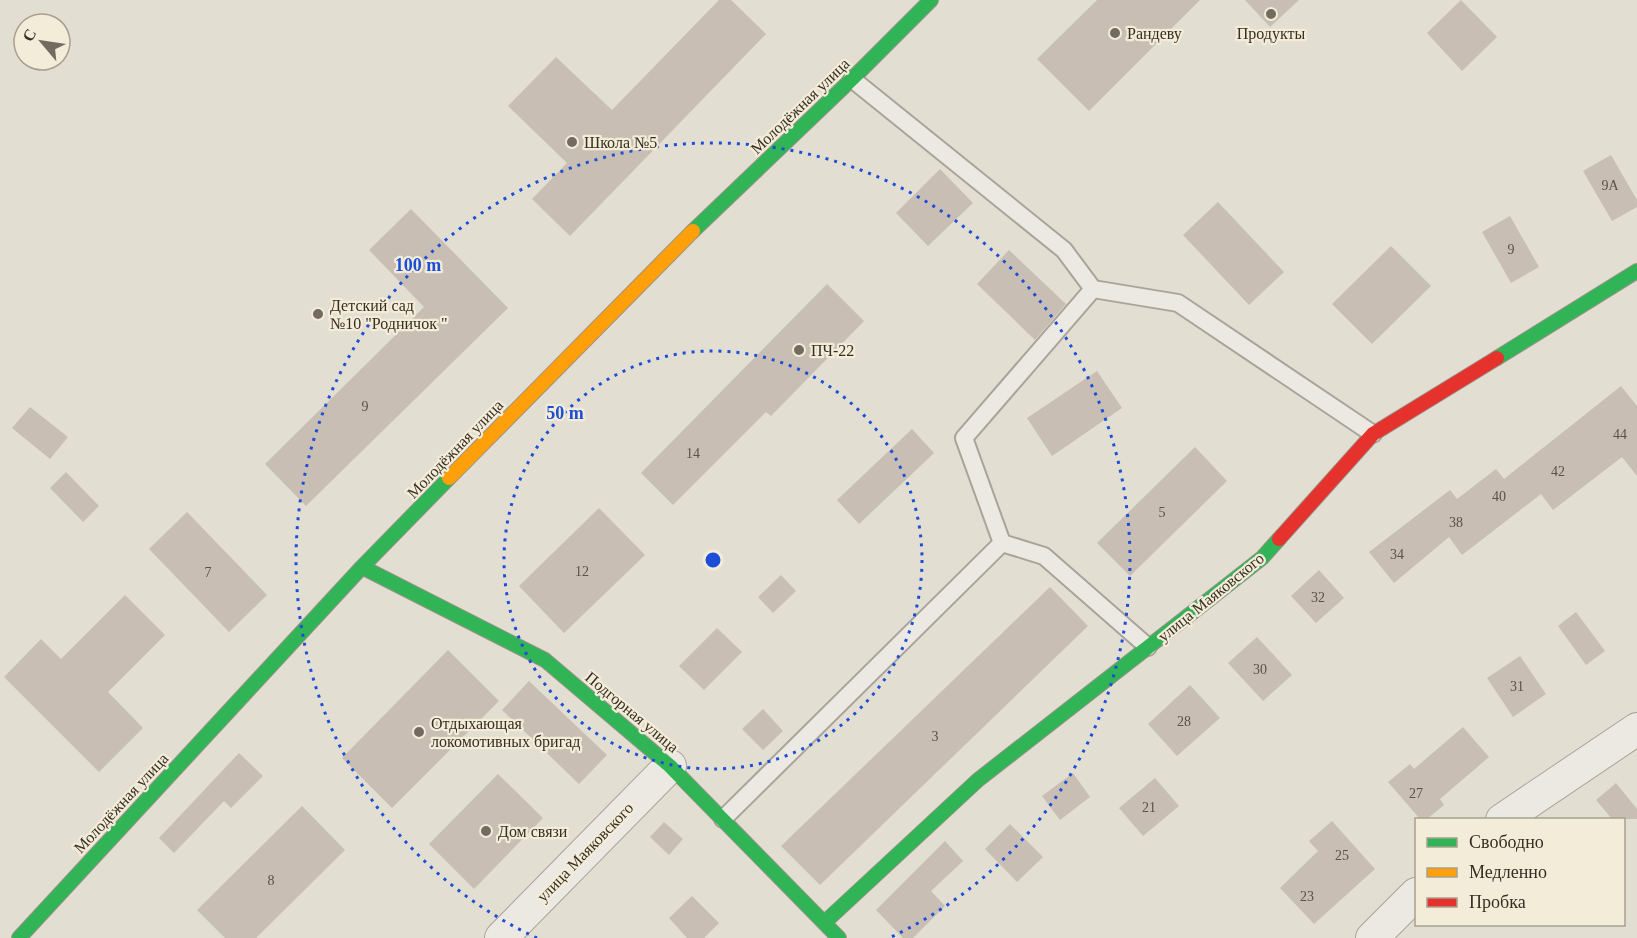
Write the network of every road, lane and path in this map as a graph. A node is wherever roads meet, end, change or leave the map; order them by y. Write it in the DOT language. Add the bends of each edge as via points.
graph roads {
  1 [pos="931,0"];
  2 [pos="852,79"];
  3 [pos="1637,271"];
  4 [pos="1094,289"];
  5 [pos="1372,434"];
  6 [pos="1002,543"];
  7 [pos="362,567"];
  8 [pos="1148,647"];
  9 [pos="1637,729"];
  10 [pos="670,765"];
  11 [pos="1504,818"];
  12 [pos="723,819"];
  13 [pos="1415,895"];
  14 [pos="825,922"];
  15 [pos="19,938"];
  16 [pos="501,938"];
  17 [pos="839,938"];
  18 [pos="1372,938"];
  1 -- 2 [label="street, Молодёжная улица"];
  2 -- 4 [label="lane" via="1064,250"];
  2 -- 7 [label="street, Молодёжная улица" via="673,250"];
  3 -- 5 [label="street, улица Маяковского"];
  4 -- 5 [label="lane" via="1178,303"];
  4 -- 6 [label="lane" via="964,438"];
  5 -- 8 [label="street, улица Маяковского" via="1262,558"];
  6 -- 8 [label="lane" via="1044,556"];
  6 -- 12 [label="lane"];
  7 -- 10 [label="street, Подгорная улица" via="545,660"];
  7 -- 15 [label="street, Молодёжная улица"];
  8 -- 14 [label="street, улица Маяковского" via="978,780"];
  9 -- 11 [label="street"];
  10 -- 12 [label="street, Подгорная улица"];
  10 -- 16 [label="street, улица Маяковского"];
  12 -- 14 [label="street, Подгорная улица"];
  13 -- 18 [label="street"];
  14 -- 17 [label="street, Подгорная улица"];
}
